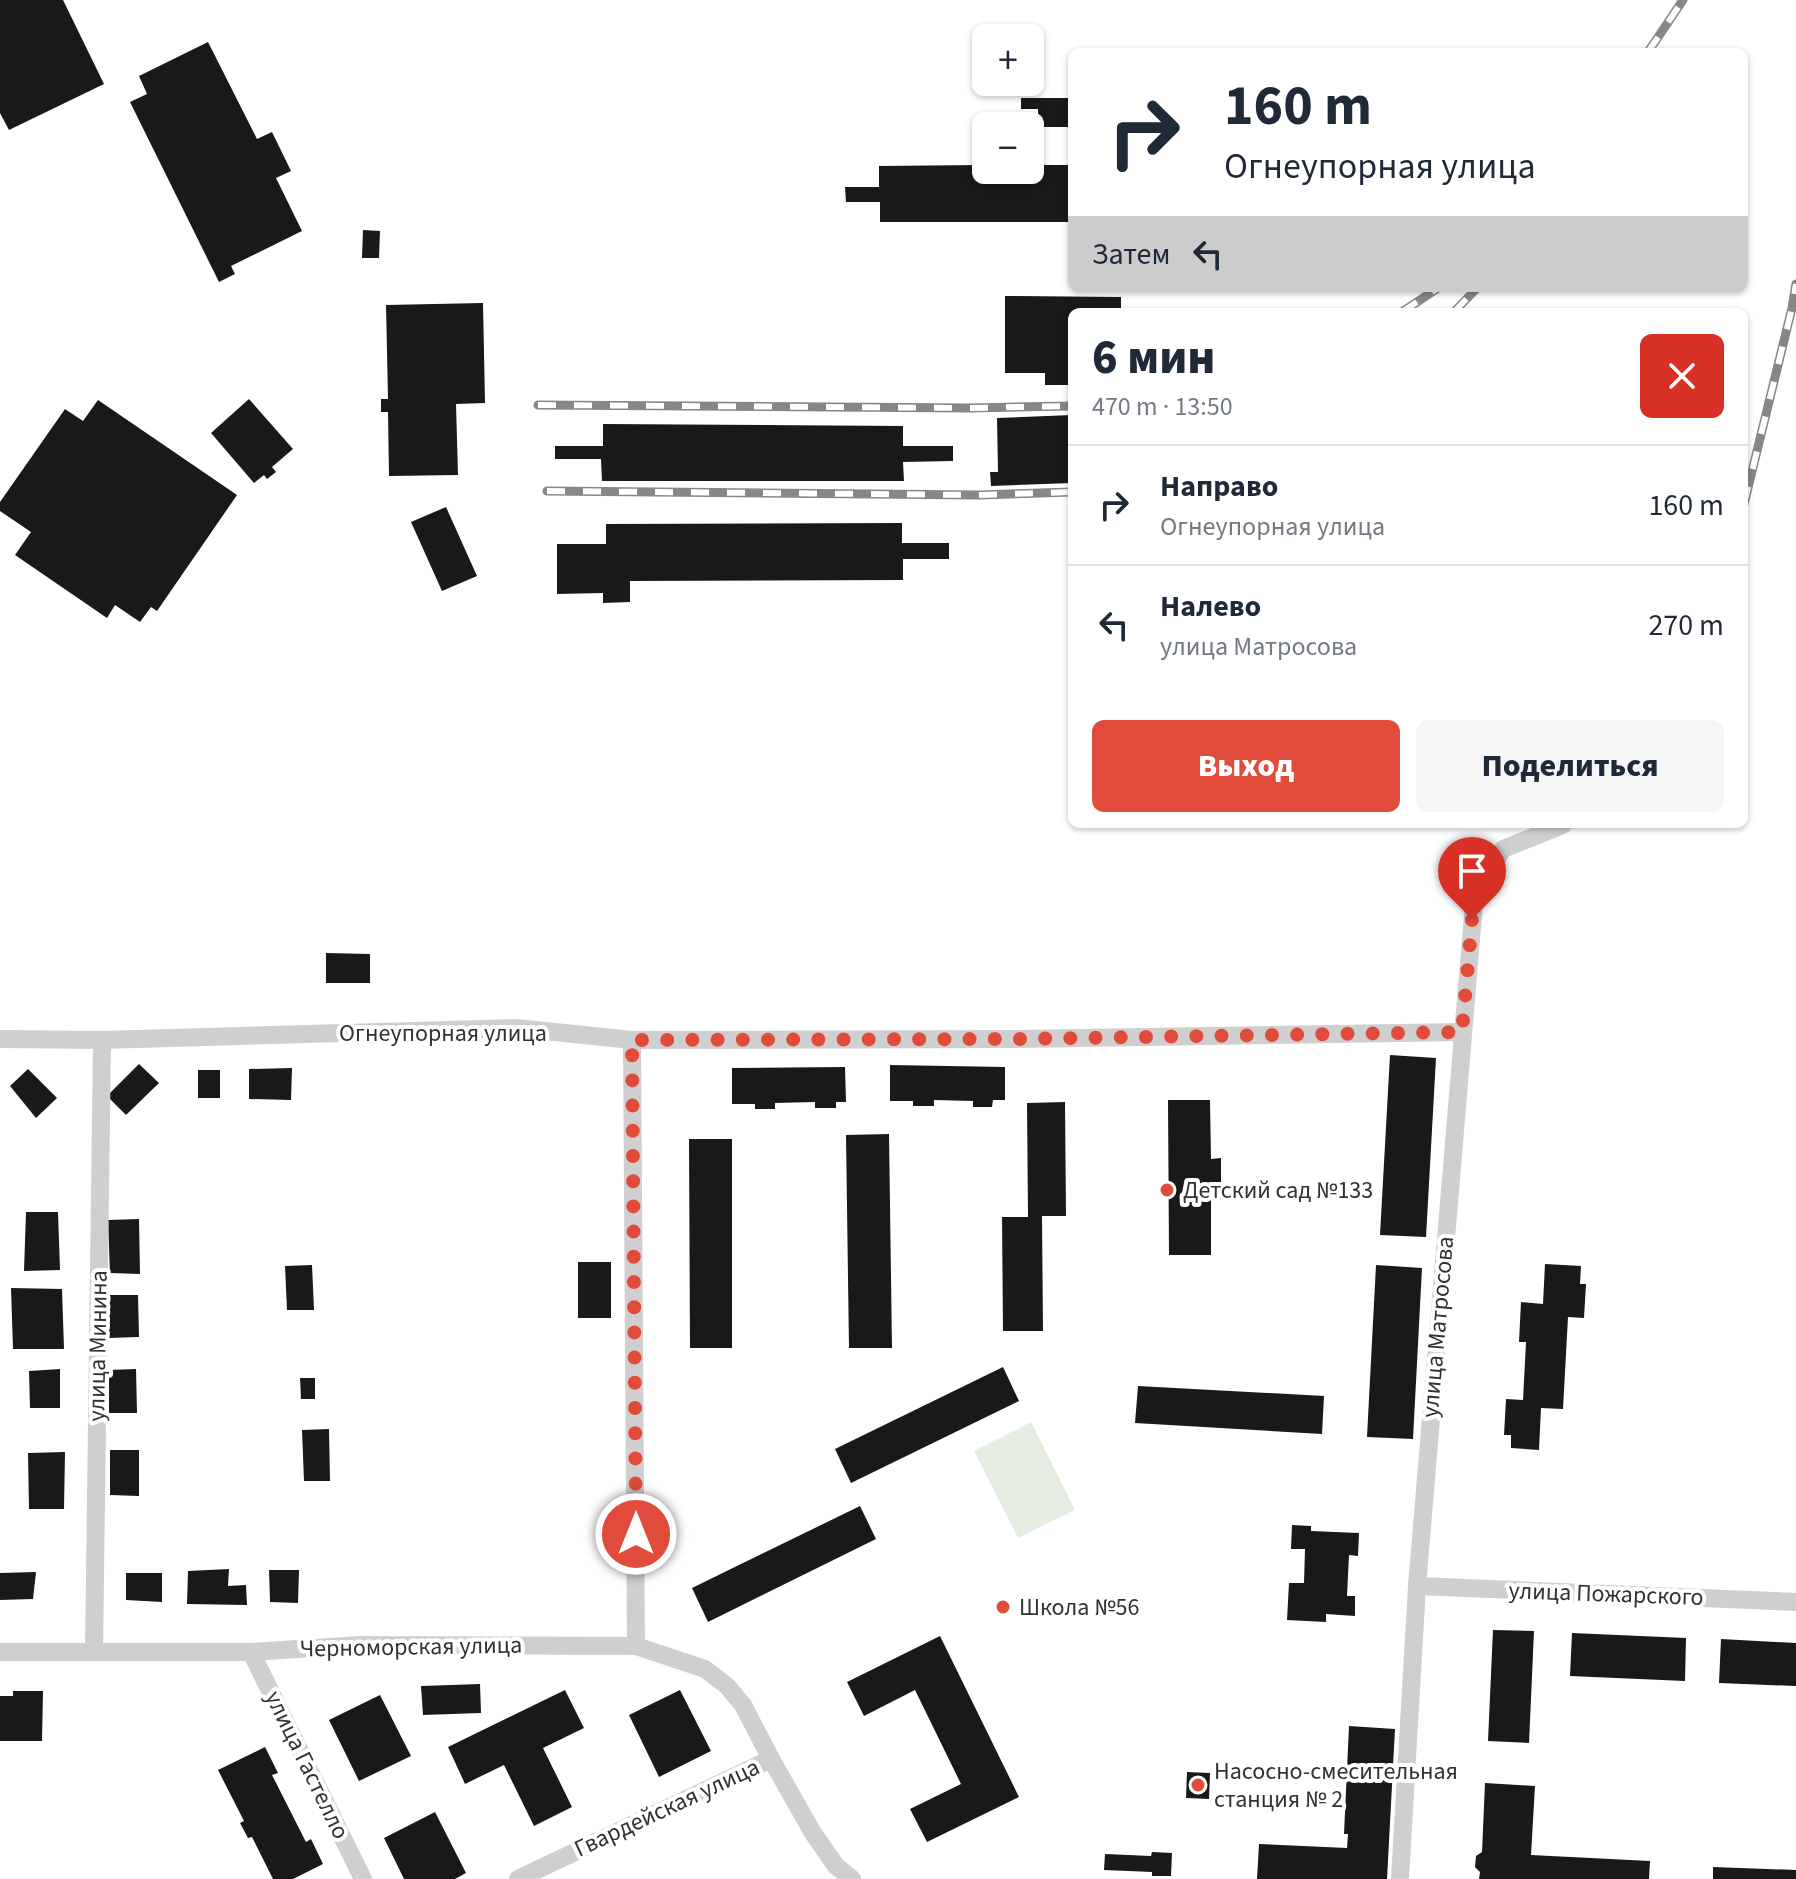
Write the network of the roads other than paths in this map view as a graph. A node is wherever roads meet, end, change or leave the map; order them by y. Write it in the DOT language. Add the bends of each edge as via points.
graph roads {
  1 [pos="1556,828"];
  2 [pos="1462,1032"];
  3 [pos="0,1039"];
  4 [pos="102,1040"];
  5 [pos="632,1040"];
  6 [pos="1417,1586"];
  7 [pos="1796,1602"];
  8 [pos="636,1646"];
  9 [pos="0,1652"];
  10 [pos="94,1652"];
  11 [pos="251,1652"];
  12 [pos="771,1759"];
  13 [pos="363,1879"];
  14 [pos="518,1879"];
  15 [pos="852,1879"];
  16 [pos="1400,1879"];
  1 -- 2 [label="street, улица Матросова" via="1503,849 1475,891"];
  2 -- 5 [label="street, Огнеупорная улица"];
  2 -- 6 [label="street, улица Матросова"];
  3 -- 4 [label="street, Огнеупорная улица"];
  4 -- 5 [label="street, Огнеупорная улица" via="516,1028"];
  4 -- 10 [label="street, улица Минина"];
  5 -- 8 [label="street"];
  6 -- 7 [label="street, улица Пожарского"];
  6 -- 16 [label="street, улица Матросова"];
  8 -- 11 [label="street, Черноморская улица" via="361,1645"];
  8 -- 12 [label="street, Черноморская улица" via="705,1669 727,1686"];
  9 -- 10 [label="street, Черноморская улица"];
  10 -- 11 [label="street, Черноморская улица"];
  11 -- 13 [label="street, улица Гастелло"];
  12 -- 14 [label="street, Гвардейская улица"];
  12 -- 15 [label="street, Гвардейская улица" via="813,1833"];
}
